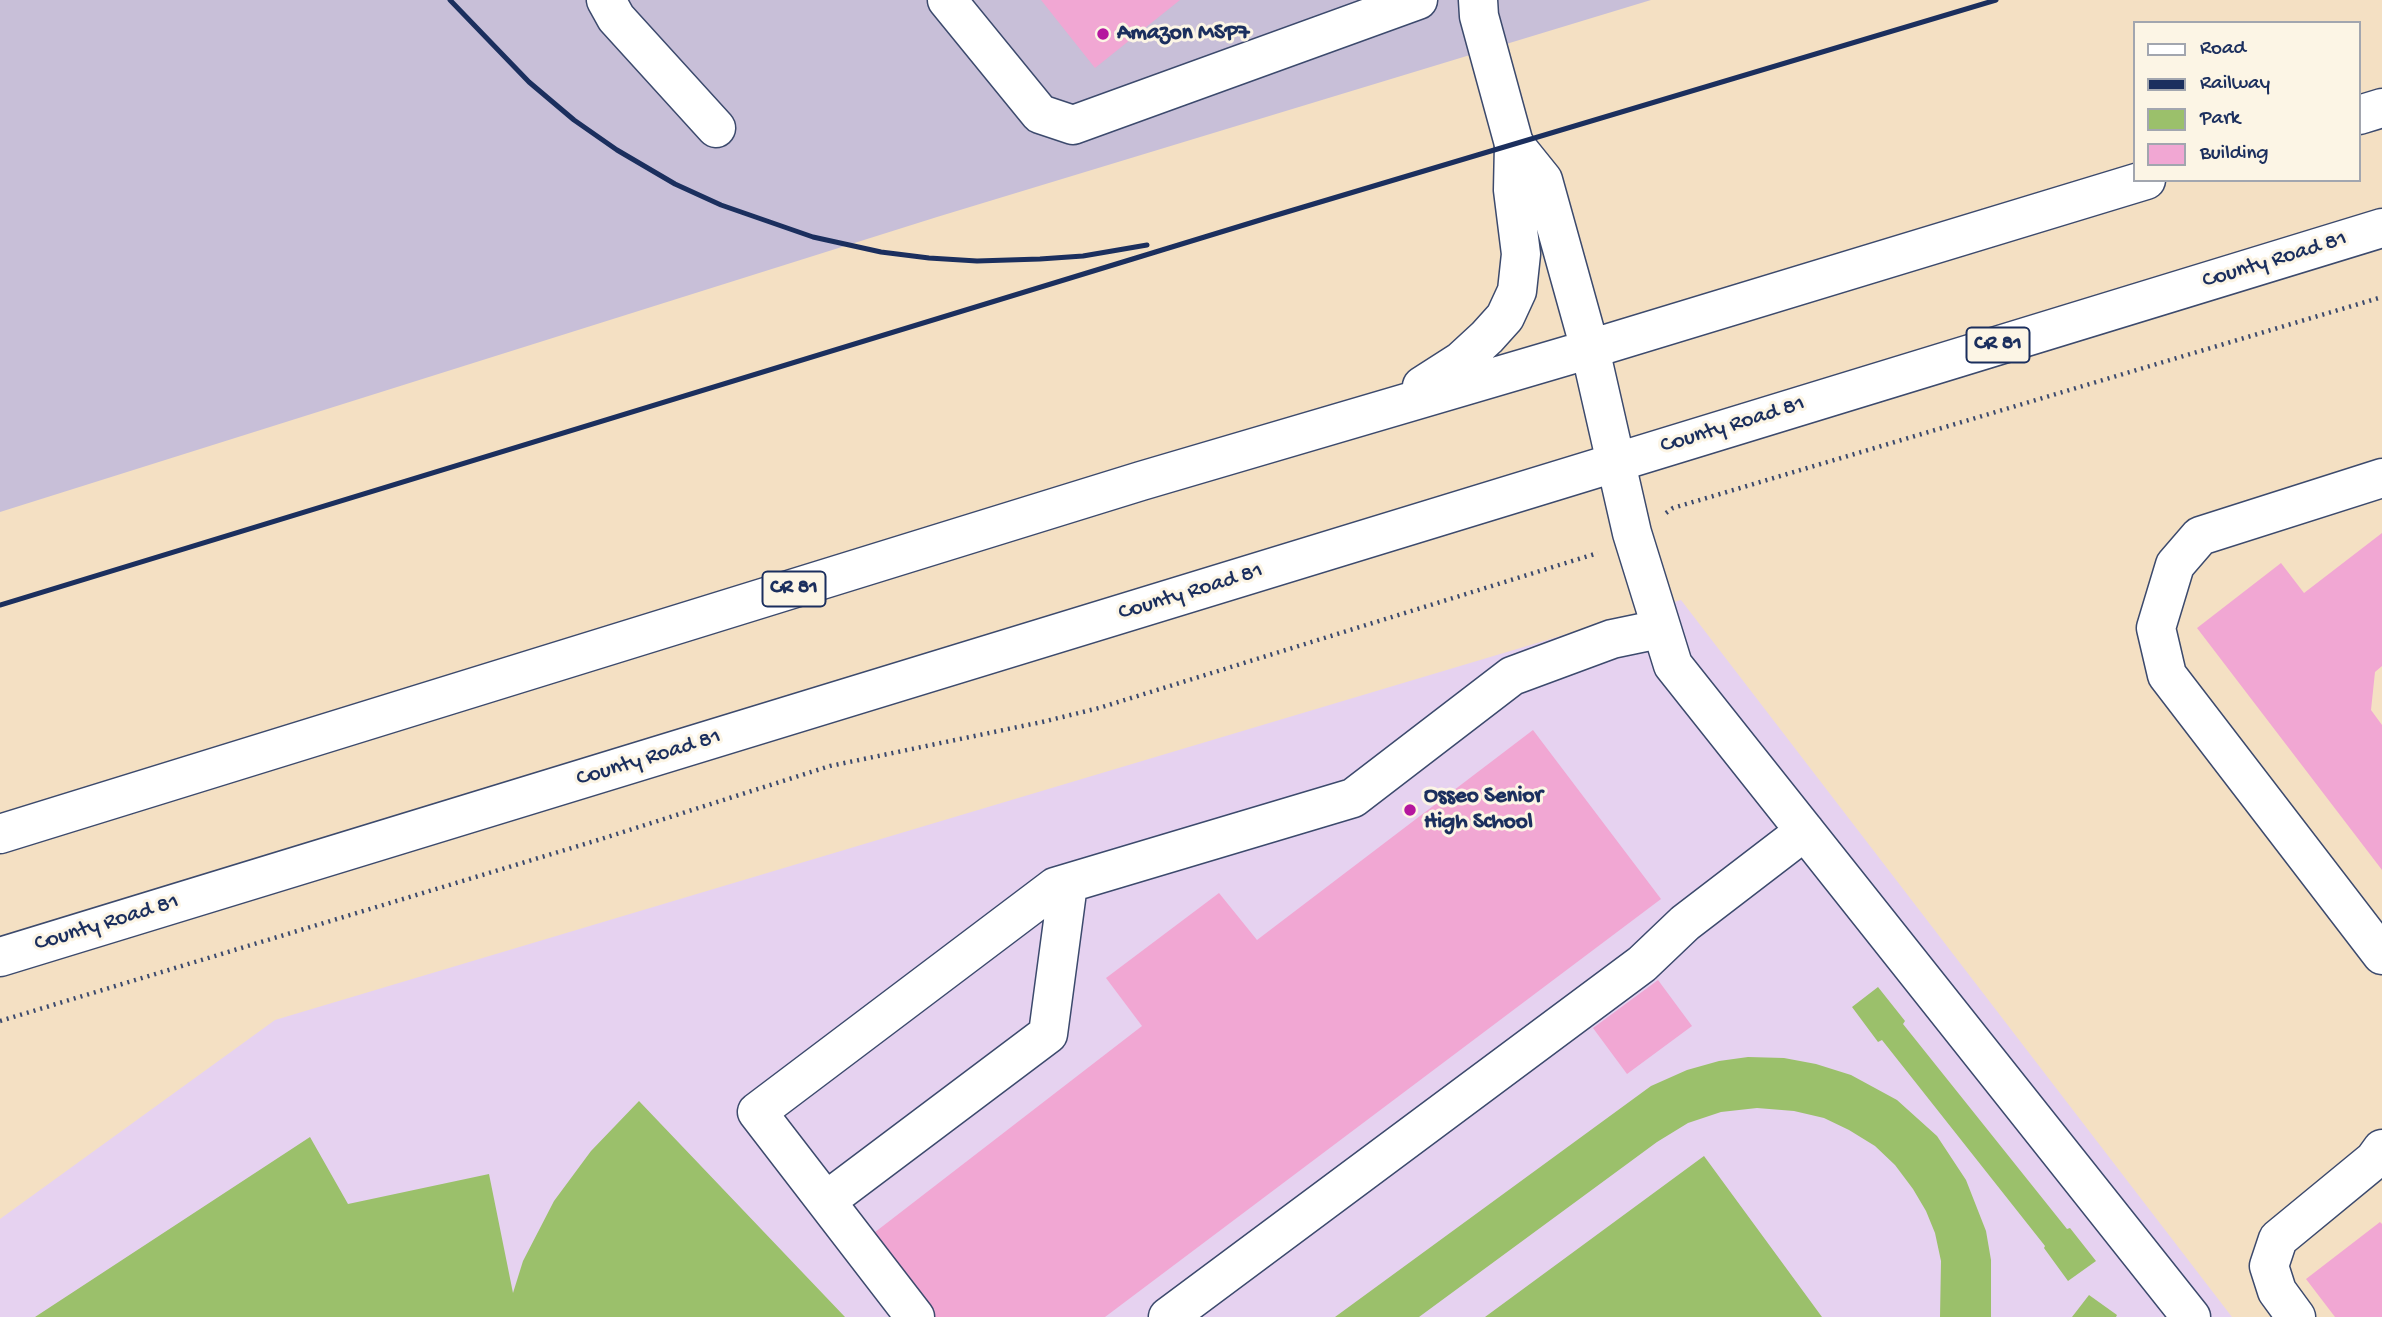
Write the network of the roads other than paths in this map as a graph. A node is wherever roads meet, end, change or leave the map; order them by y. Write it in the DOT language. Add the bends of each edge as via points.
graph roads {
  1 [pos="606,0"];
  2 [pos="947,0"];
  3 [pos="1418,0"];
  4 [pos="1478,0"];
  5 [pos="2382,108"];
  6 [pos="2361,115"];
  7 [pos="716,128"];
  8 [pos="1514,144"];
  9 [pos="2139,182"];
  10 [pos="2382,228"];
  11 [pos="1590,349"];
  12 [pos="1382,410"];
  13 [pos="1615,463"];
  14 [pos="2382,478"];
  15 [pos="1660,629"];
  16 [pos="1805,831"];
  17 [pos="0,834"];
  18 [pos="1068,884"];
  19 [pos="2382,955"];
  20 [pos="0,957"];
  21 [pos="2382,1149"];
  22 [pos="825,1201"];
  23 [pos="915,1317"];
  24 [pos="1168,1317"];
  25 [pos="2190,1317"];
  26 [pos="2295,1317"];
  1 -- 7 [label="main road" via="616,19"];
  2 -- 3 [label="main road" via="1040,114 1073,125"];
  4 -- 8 [label="main road"];
  5 -- 6 [label="main road"];
  8 -- 11 [label="main road" via="1544,180"];
  8 -- 12 [label="main road" via="1513,190 1521,254 1517,291 1505,317 1461,361"];
  9 -- 11 [label="main road, CR 81"];
  10 -- 13 [label="main road, County Road 81 / CR 81"];
  11 -- 12 [label="main road, CR 81"];
  11 -- 13 [label="main road"];
  12 -- 17 [label="main road, CR 81"];
  13 -- 15 [label="main road"];
  13 -- 20 [label="main road, County Road 81 / CR 81"];
  14 -- 19 [label="main road" via="2200,536 2175,565 2157,628 2167,675"];
  15 -- 16 [label="main road" via="1674,664"];
  15 -- 18 [label="main road" via="1612,639 1512,676 1353,798"];
  16 -- 24 [label="main road" via="1685,923 1642,964"];
  16 -- 25 [label="main road"];
  18 -- 22 [label="main road" via="1048,1034"];
  18 -- 22 [label="main road" via="1055,887 757,1112"];
  21 -- 26 [label="main road" via="2278,1238 2269,1266 2277,1291"];
  22 -- 23 [label="main road"];
}
